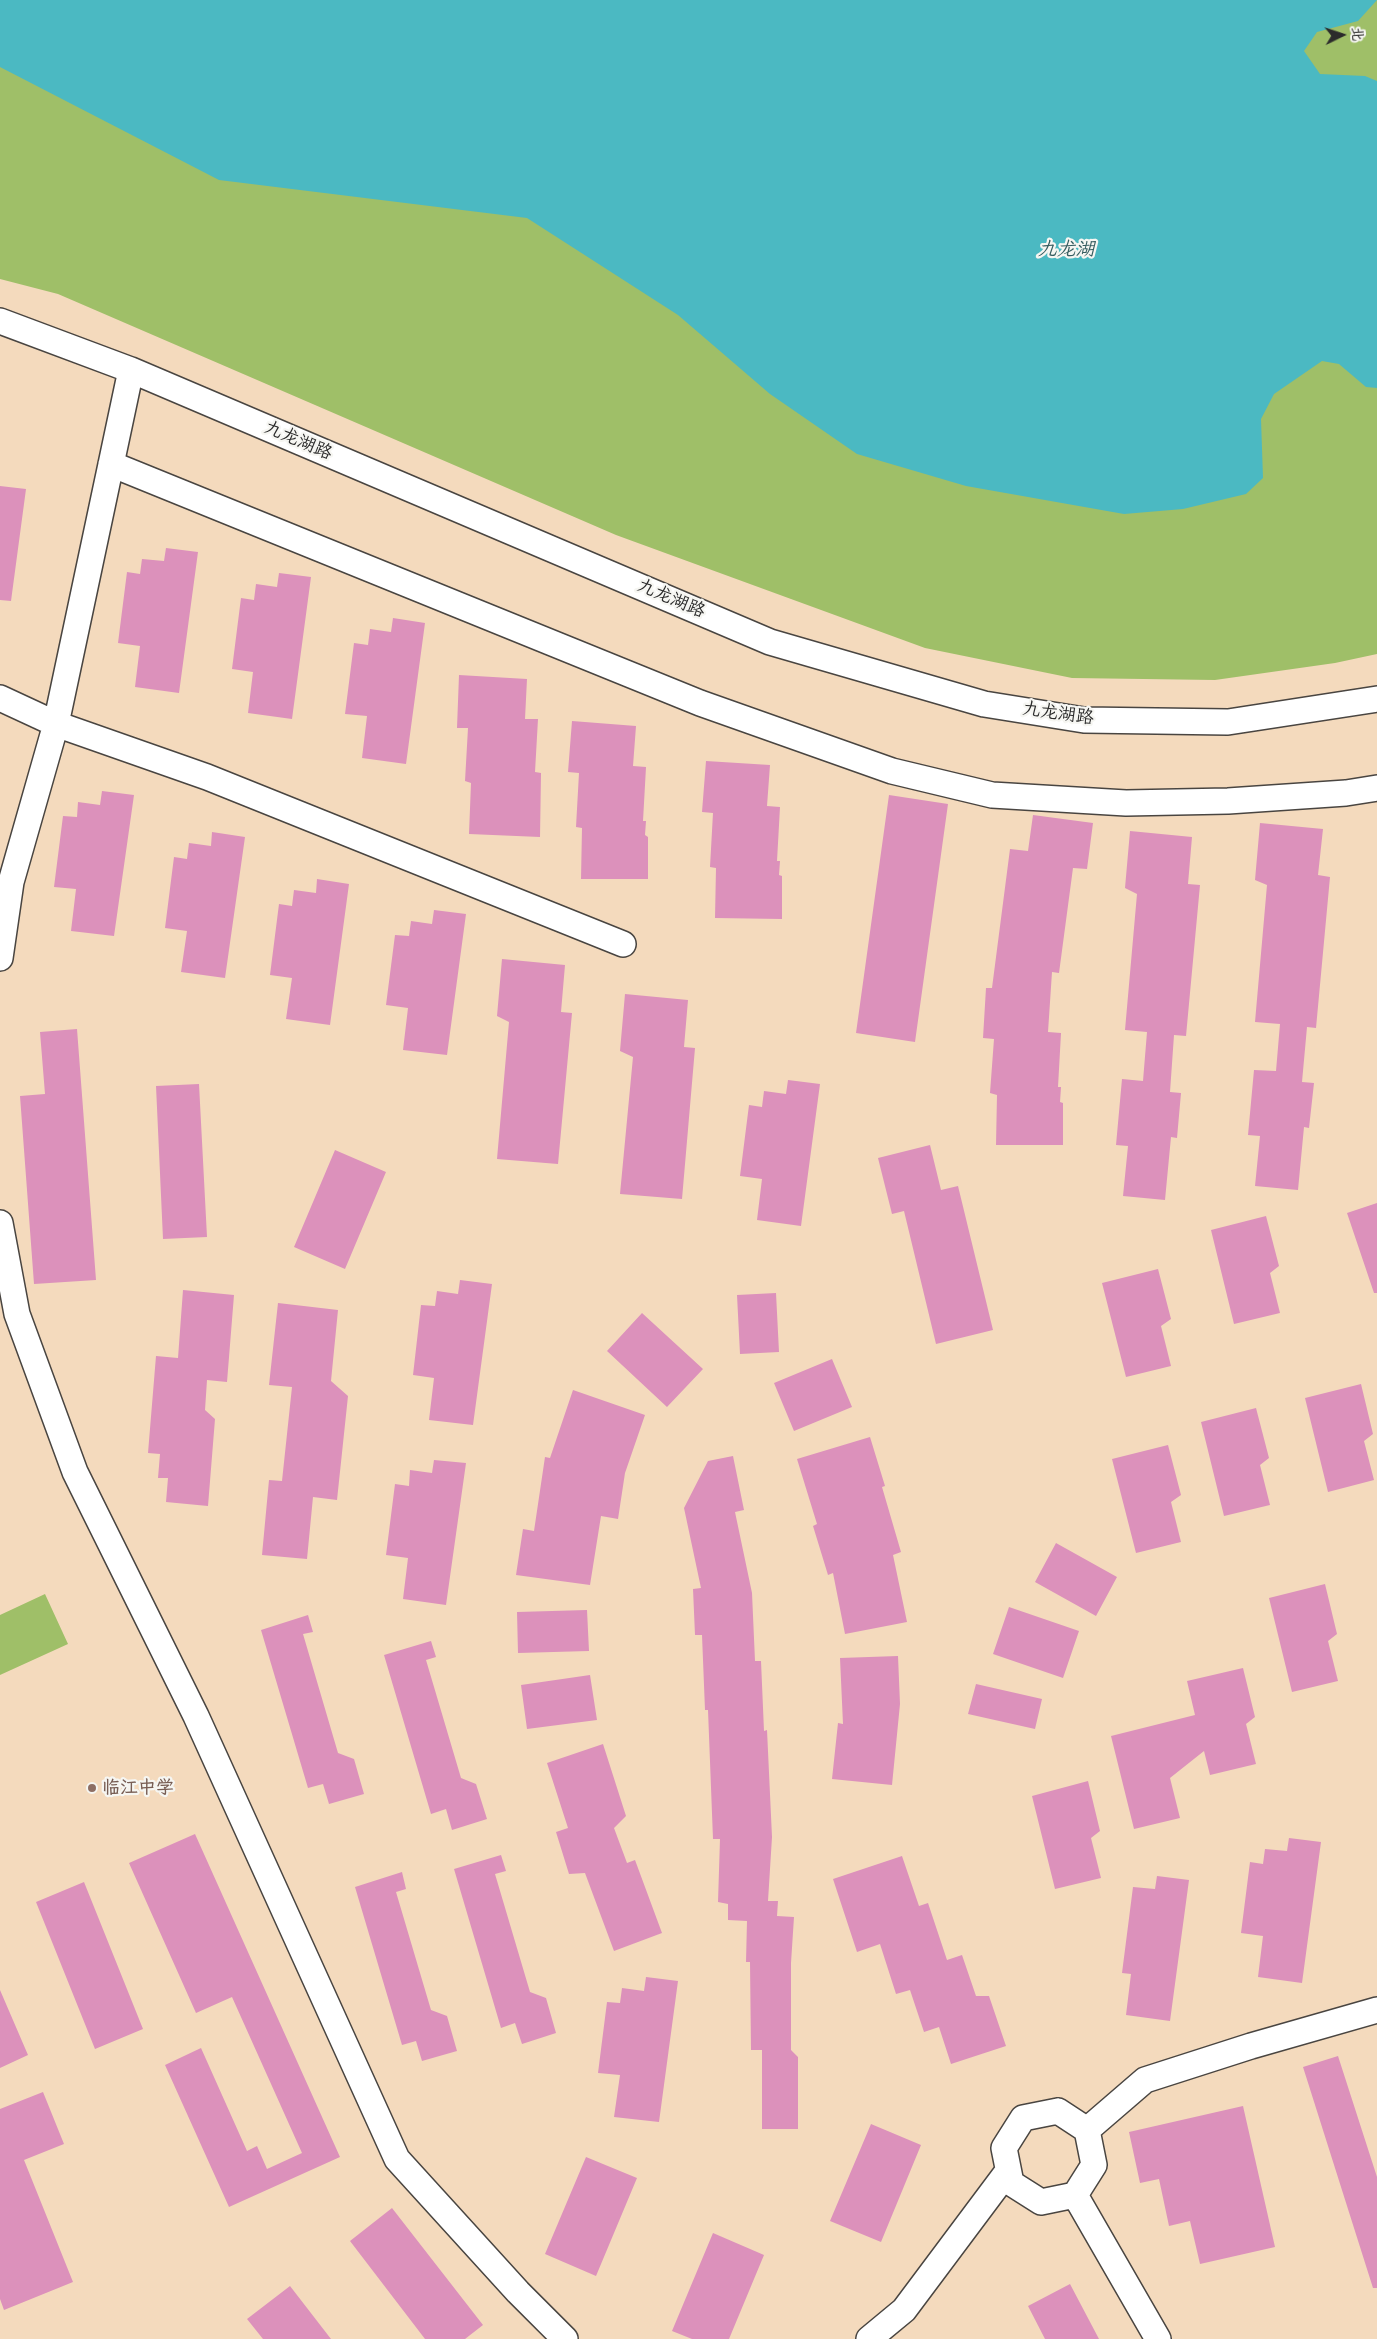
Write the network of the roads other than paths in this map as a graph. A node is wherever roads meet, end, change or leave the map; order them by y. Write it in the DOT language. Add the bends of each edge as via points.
graph roads {
  1 [pos="0,321"];
  2 [pos="131,370"];
  3 [pos="111,464"];
  4 [pos="0,698"];
  5 [pos="1377,699"];
  6 [pos="56,724"];
  7 [pos="1377,788"];
  8 [pos="623,944"];
  9 [pos="0,958"];
  10 [pos="0,1222"];
  11 [pos="1377,2010"];
  12 [pos="1087,2130"];
  13 [pos="1008,2171"];
  14 [pos="1075,2195"];
  15 [pos="564,2339"];
  16 [pos="870,2339"];
  17 [pos="1158,2339"];
  1 -- 2 [label="street, 九龙湖路"];
  2 -- 3 [label="street"];
  2 -- 5 [label="street, 九龙湖路" via="770,642 984,704 1084,720 1228,722"];
  3 -- 6 [label="street"];
  3 -- 7 [label="street" via="700,703 892,771 992,795 1126,803 1228,802"];
  4 -- 6 [label="street"];
  6 -- 8 [label="street" via="207,777"];
  6 -- 9 [label="street" via="11,882"];
  10 -- 15 [label="street" via="17,1314 75,1472 196,1716 397,2158"];
  11 -- 12 [label="street" via="1145,2080"];
  12 -- 13 [label="street" via="1058,2111 1023,2118 1004,2148"];
  12 -- 14 [label="street" via="1094,2165"];
  13 -- 14 [label="street" via="1011,2183 1041,2202"];
  13 -- 16 [label="street" via="904,2310"];
  14 -- 17 [label="street"];
}
